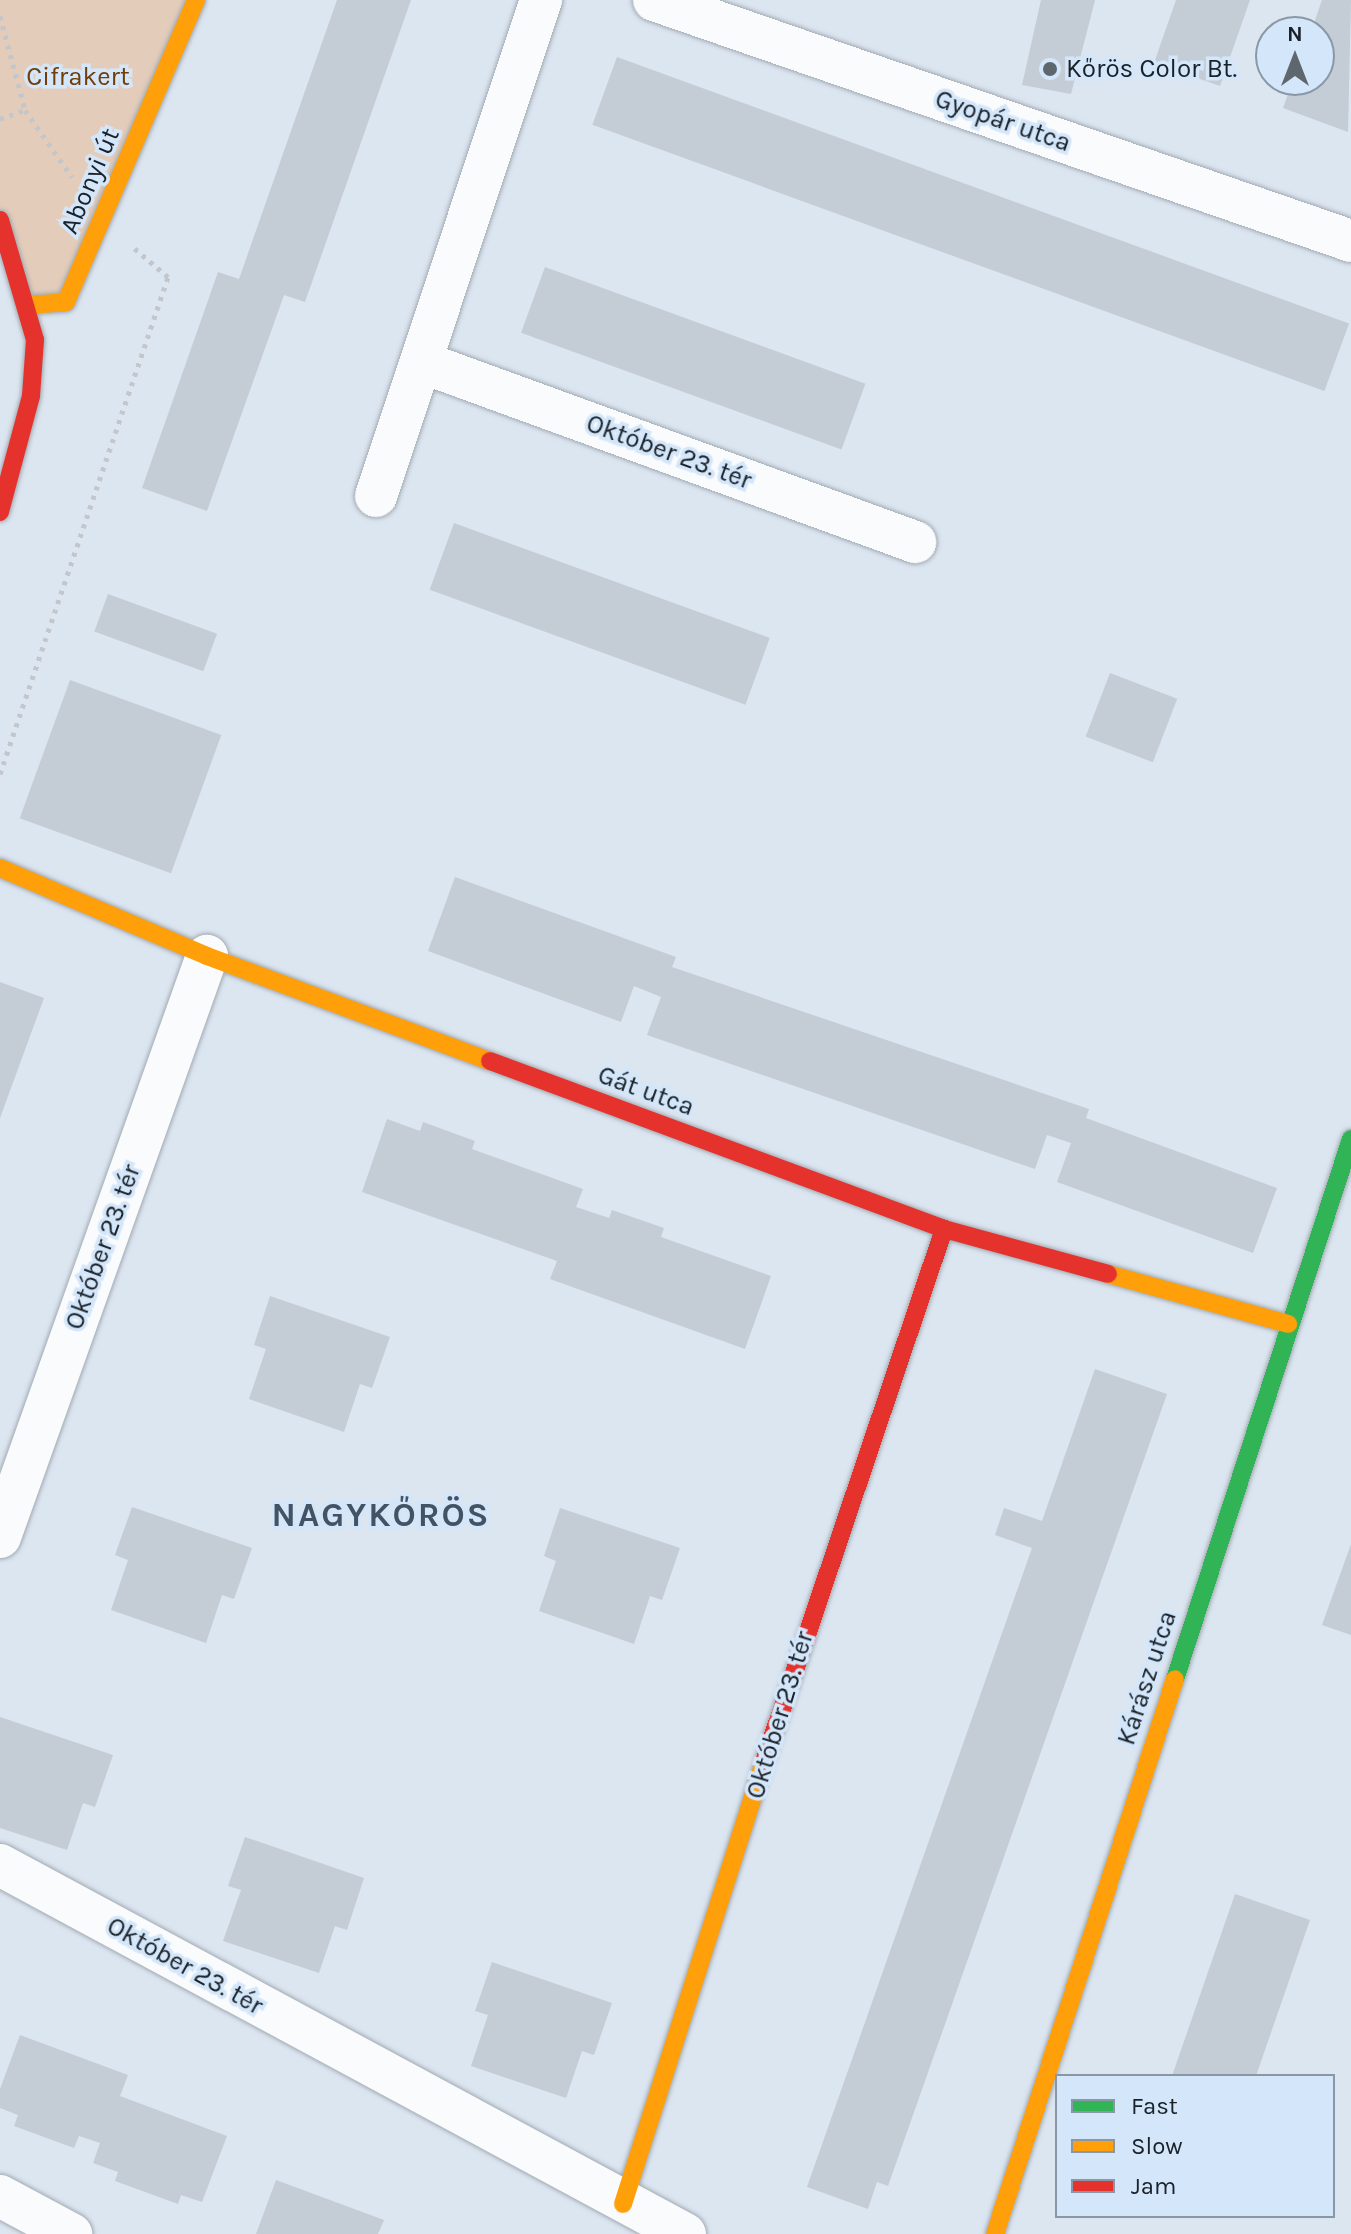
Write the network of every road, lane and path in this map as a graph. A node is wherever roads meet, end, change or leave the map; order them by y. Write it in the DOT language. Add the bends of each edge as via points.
graph roads {
  1 [pos="196,0"];
  2 [pos="541,0"];
  3 [pos="654,0"];
  4 [pos="0,16"];
  5 [pos="25,110"];
  6 [pos="0,119"];
  7 [pos="0,220"];
  8 [pos="101,221"];
  9 [pos="1351,241"];
  10 [pos="27,305"];
  11 [pos="424,363"];
  12 [pos="376,496"];
  13 [pos="0,512"];
  14 [pos="915,542"];
  15 [pos="0,774"];
  16 [pos="0,868"];
  17 [pos="207,956"];
  18 [pos="1351,1139"];
  19 [pos="944,1229"];
  20 [pos="1288,1324"];
  21 [pos="0,1537"];
  22 [pos="0,1865"];
  23 [pos="0,2196"];
  24 [pos="623,2204"];
  25 [pos="71,2234"];
  26 [pos="685,2234"];
  27 [pos="995,2234"];
  1 -- 8 [label="street, Abonyi út"];
  2 -- 11 [label="street"];
  3 -- 9 [label="street, Gyopár utca"];
  4 -- 5 [label="path"];
  5 -- 6 [label="path"];
  5 -- 8 [label="path"];
  7 -- 10 [label="street"];
  8 -- 10 [label="street, Abonyi út" via="66,302"];
  8 -- 15 [label="path" via="168,277"];
  10 -- 13 [label="street" via="35,340 31,396"];
  11 -- 12 [label="street"];
  11 -- 14 [label="street, Október 23. tér"];
  16 -- 17 [label="street, Gát utca"];
  17 -- 19 [label="street, Gát utca"];
  17 -- 21 [label="street, Október 23. tér"];
  18 -- 20 [label="street, Kárász utca"];
  19 -- 20 [label="street, Gát utca"];
  19 -- 24 [label="street, Október 23. tér" via="868,1438"];
  20 -- 27 [label="street, Kárász utca"];
  22 -- 24 [label="street, Október 23. tér"];
  23 -- 25 [label="street"];
  24 -- 26 [label="street, Október 23. tér"];
}
